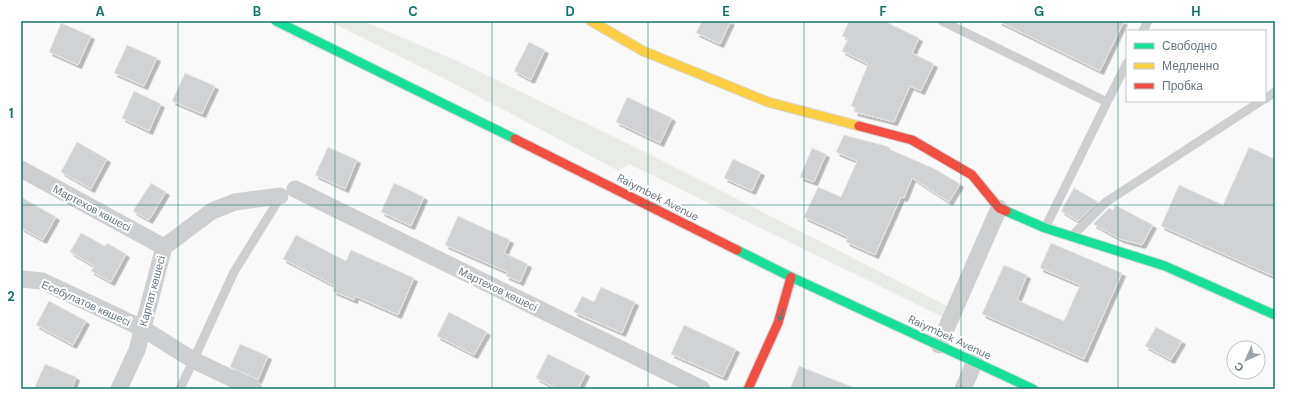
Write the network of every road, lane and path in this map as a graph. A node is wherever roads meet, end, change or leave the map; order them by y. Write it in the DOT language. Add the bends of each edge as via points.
graph roads {
  1 [pos="276,21"];
  2 [pos="591,21"];
  3 [pos="942,21"];
  4 [pos="1148,21"];
  5 [pos="1144,30"];
  6 [pos="1126,65"];
  7 [pos="1275,92"];
  8 [pos="1266,98"];
  9 [pos="1107,102"];
  10 [pos="1259,102"];
  11 [pos="21,169"];
  12 [pos="288,193"];
  13 [pos="998,208"];
  14 [pos="1045,228"];
  15 [pos="1072,236"];
  16 [pos="164,247"];
  17 [pos="791,277"];
  18 [pos="21,279"];
  19 [pos="1275,315"];
  20 [pos="142,328"];
  21 [pos="939,344"];
  22 [pos="194,360"];
  23 [pos="975,361"];
  24 [pos="119,389"];
  25 [pos="180,389"];
  26 [pos="254,389"];
  27 [pos="702,389"];
  28 [pos="748,389"];
  29 [pos="963,389"];
  30 [pos="1033,389"];
  1 -- 17 [label="street, Raiymbek Avenue"];
  2 -- 13 [label="street" via="644,51 768,102 912,140 972,175"];
  3 -- 9 [label="lane"];
  4 -- 5 [label="lane"];
  6 -- 9 [label="lane"];
  7 -- 8 [label="lane"];
  9 -- 14 [label="lane"];
  10 -- 15 [label="lane" via="1106,202"];
  11 -- 16 [label="street, Мартехов көшесі"];
  12 -- 16 [label="street, Карпат көшесі" via="235,202 212,211"];
  12 -- 22 [label="lane" via="234,272"];
  12 -- 27 [label="street, Мартехов көшесі"];
  13 -- 14 [label="street"];
  13 -- 21 [label="street"];
  14 -- 15 [label="street"];
  15 -- 19 [label="street" via="1165,266"];
  16 -- 20 [label="street, Карпат көшесі"];
  17 -- 21 [label="street, Raiymbek Avenue"];
  17 -- 28 [label="street, one-way" via="778,323"];
  18 -- 20 [label="street, Есебулатов көшесі" via="42,281"];
  20 -- 22 [label="street, Есебулатов көшесі"];
  20 -- 24 [label="street, Карпат көшесі" via="137,350"];
  21 -- 23 [label="street, Raiymbek Avenue"];
  22 -- 25 [label="lane"];
  22 -- 26 [label="street, Есебулатов көшесі"];
  23 -- 29 [label="street"];
  23 -- 30 [label="street, Raiymbek Avenue"];
}
